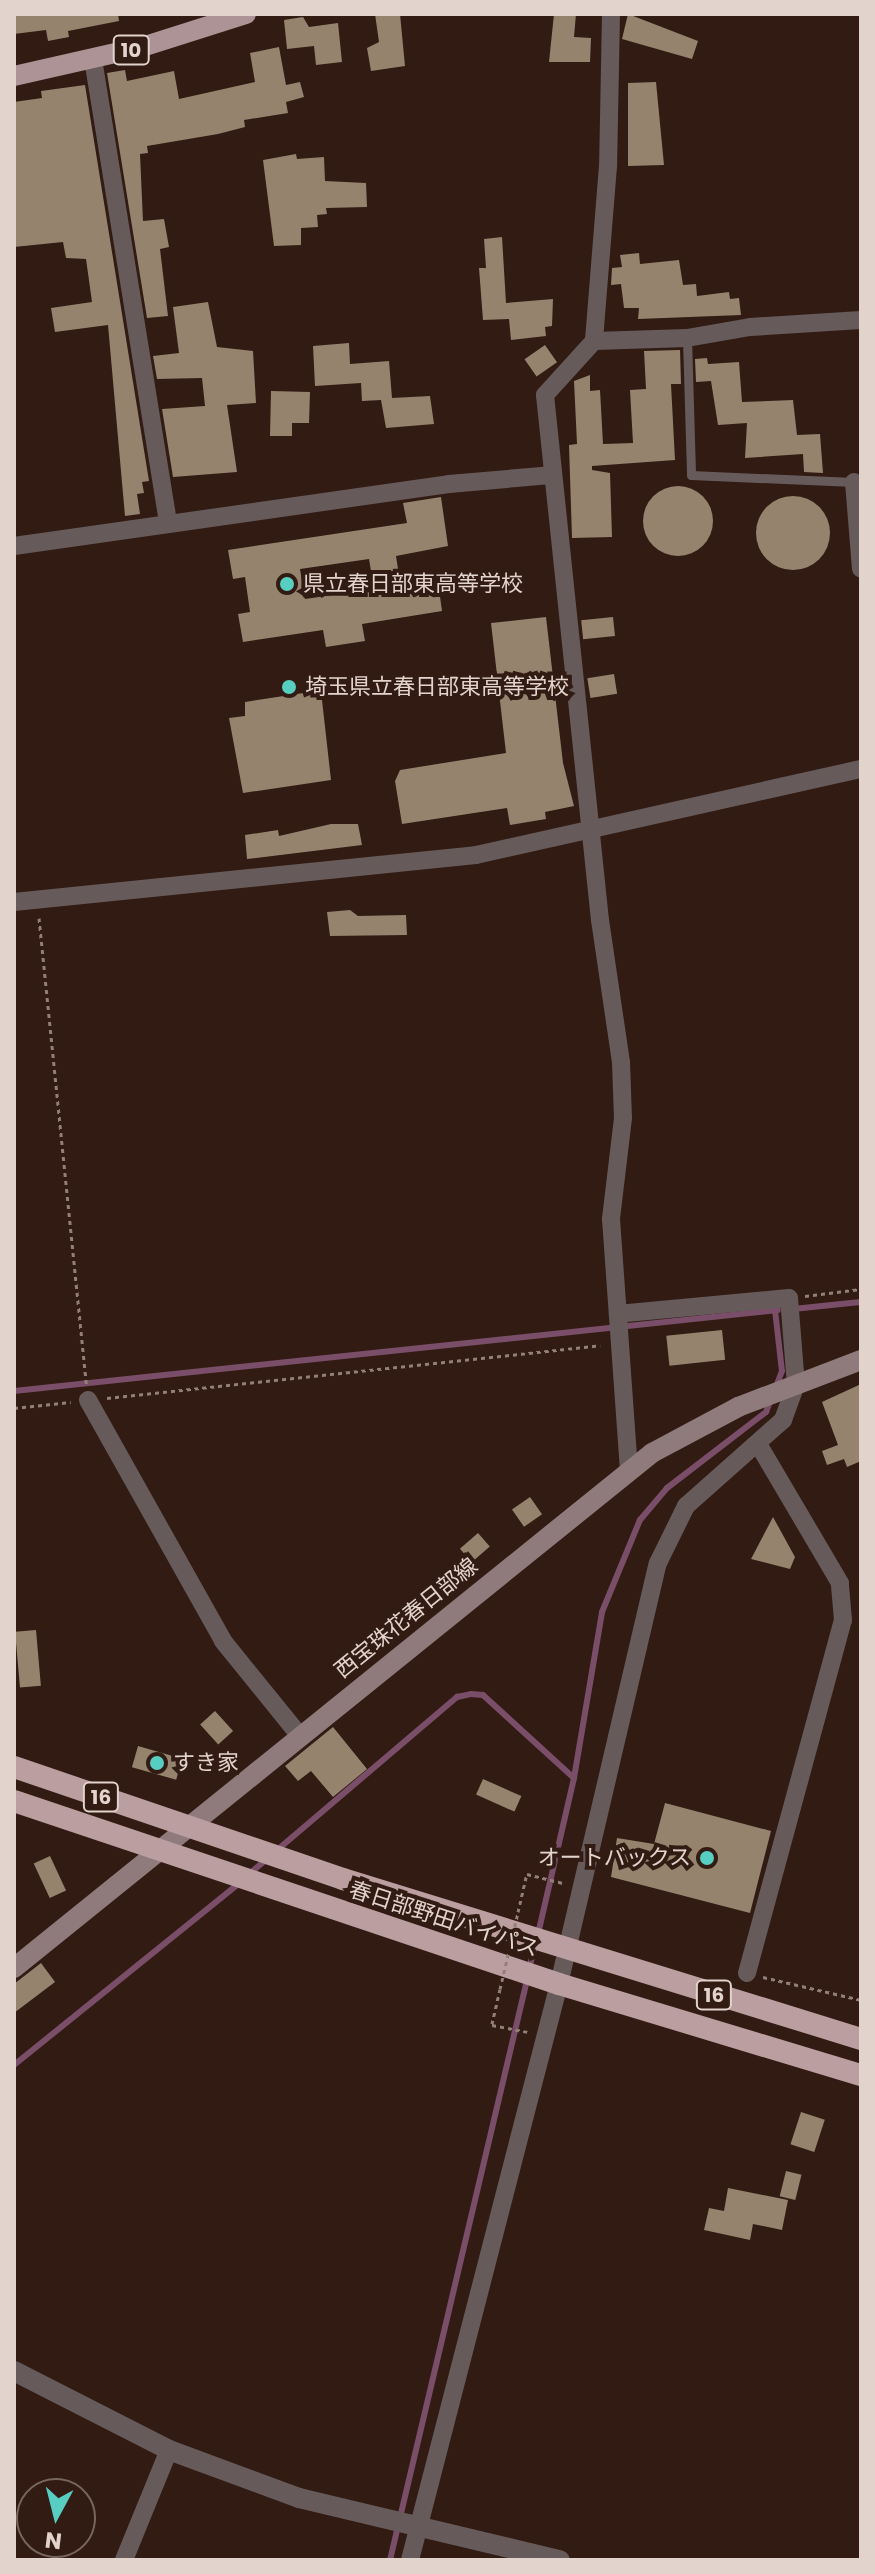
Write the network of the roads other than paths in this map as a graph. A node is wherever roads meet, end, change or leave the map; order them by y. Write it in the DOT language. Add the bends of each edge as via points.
graph roads {
  1 [pos="246,14"];
  2 [pos="611,14"];
  3 [pos="93,59"];
  4 [pos="14,76"];
  5 [pos="861,320"];
  6 [pos="687,338"];
  7 [pos="594,341"];
  8 [pos="551,475"];
  9 [pos="854,482"];
  10 [pos="168,524"];
  11 [pos="14,546"];
  12 [pos="861,569"];
  13 [pos="861,769"];
  14 [pos="591,831"];
  15 [pos="14,902"];
  16 [pos="618,1314"];
  17 [pos="861,1360"];
  18 [pos="792,1387"];
  19 [pos="88,1400"];
  20 [pos="758,1444"];
  21 [pos="629,1471"];
  22 [pos="299,1735"];
  23 [pos="14,1767"];
  24 [pos="14,1801"];
  25 [pos="188,1827"];
  26 [pos="159,1850"];
  27 [pos="567,1950"];
  28 [pos="14,1968"];
  29 [pos="747,1973"];
  30 [pos="559,1984"];
  31 [pos="861,2039"];
  32 [pos="861,2075"];
  33 [pos="14,2371"];
  34 [pos="169,2450"];
  35 [pos="420,2526"];
  36 [pos="124,2560"];
  37 [pos="410,2560"];
  38 [pos="560,2560"];
  1 -- 3 [label="main road, 10"];
  2 -- 7 [label="street" via="608,166"];
  3 -- 4 [label="main road, 10"];
  3 -- 10 [label="street"];
  5 -- 6 [label="street" via="750,327"];
  6 -- 7 [label="street"];
  6 -- 9 [label="lane" via="691,475"];
  7 -- 8 [label="street" via="545,395"];
  8 -- 10 [label="street"];
  8 -- 14 [label="street"];
  9 -- 12 [label="street"];
  10 -- 11 [label="street"];
  13 -- 14 [label="street"];
  14 -- 15 [label="street" via="476,855"];
  14 -- 16 [label="street" via="621,1062 623,1118 611,1219"];
  16 -- 18 [label="street" via="789,1298"];
  16 -- 21 [label="street"];
  17 -- 18 [label="main road, 西宝珠花春日部線"];
  18 -- 20 [label="street" via="783,1420"];
  18 -- 21 [label="main road, 西宝珠花春日部線" via="684,1432"];
  19 -- 22 [label="street" via="223,1641"];
  20 -- 27 [label="street" via="686,1506 658,1563"];
  20 -- 29 [label="street" via="840,1583 843,1620"];
  21 -- 22 [label="main road, 西宝珠花春日部線"];
  22 -- 25 [label="main road, 西宝珠花春日部線"];
  23 -- 25 [label="highway, 春日部野田バイパス / 16"];
  24 -- 26 [label="highway, 春日部野田バイパス / 16"];
  25 -- 26 [label="main road, 西宝珠花春日部線"];
  25 -- 27 [label="highway, 春日部野田バイパス / 16"];
  26 -- 28 [label="main road, 西宝珠花春日部線"];
  26 -- 30 [label="highway, 春日部野田バイパス / 16"];
  27 -- 30 [label="street"];
  27 -- 31 [label="highway, 春日部野田バイパス / 16"];
  30 -- 32 [label="highway, 春日部野田バイパス / 16"];
  30 -- 35 [label="street"];
  33 -- 34 [label="street"];
  34 -- 35 [label="street" via="299,2498"];
  34 -- 36 [label="street"];
  35 -- 37 [label="street"];
  35 -- 38 [label="street"];
}
